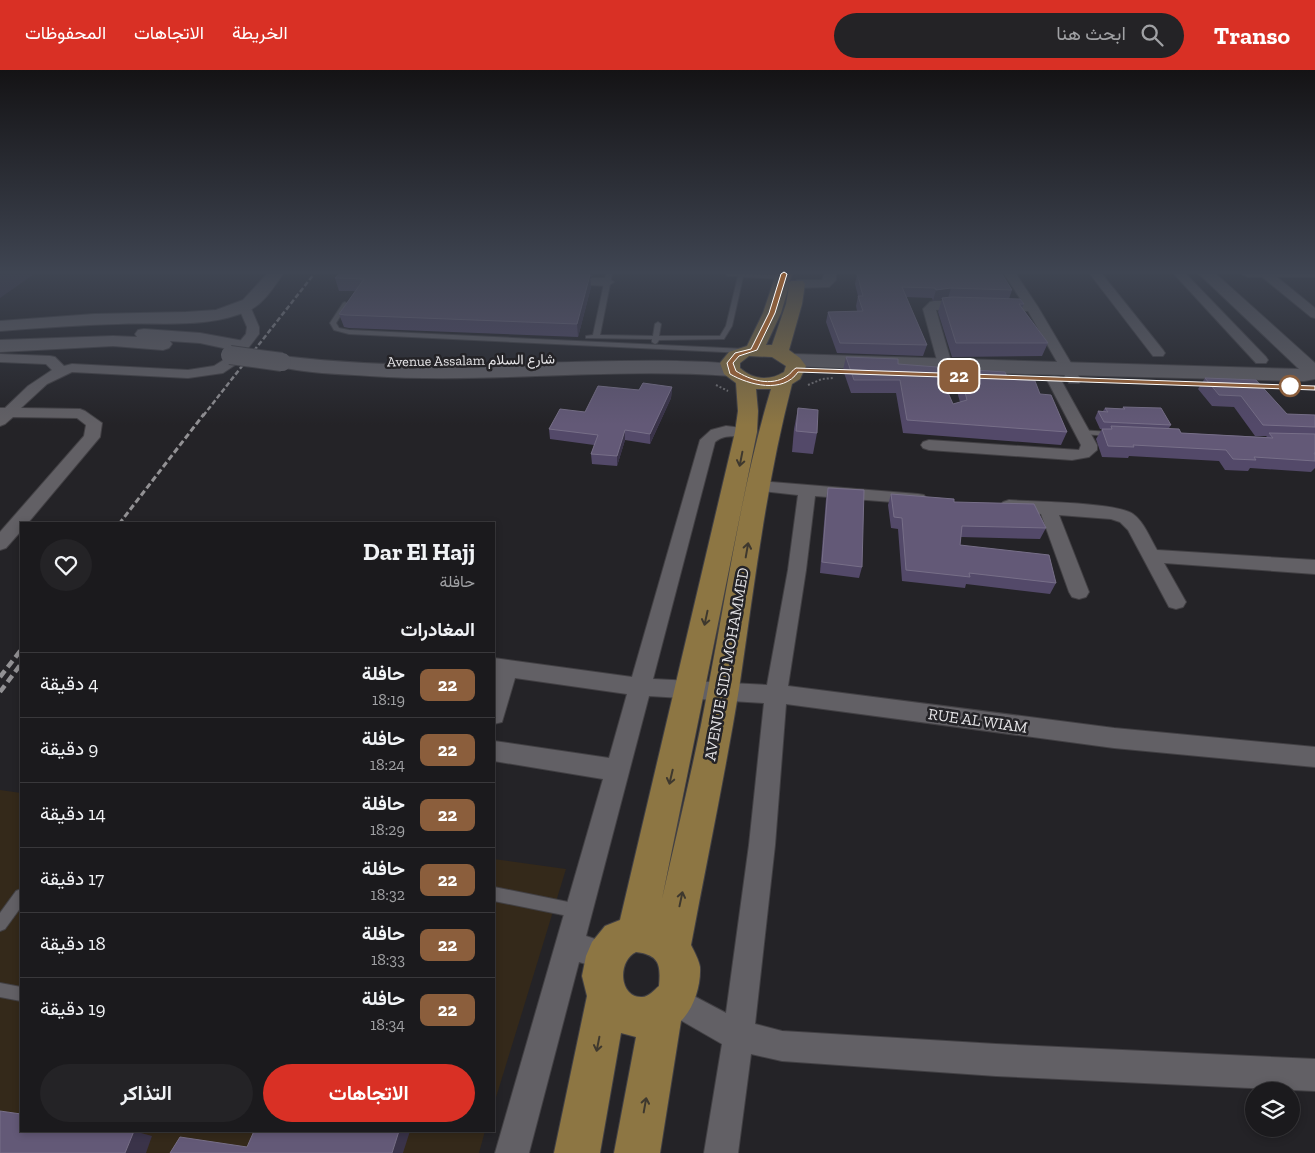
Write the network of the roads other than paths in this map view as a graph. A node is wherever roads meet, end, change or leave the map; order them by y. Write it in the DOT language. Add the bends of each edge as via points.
graph roads {
  1 [pos="658,324"];
  2 [pos="18,325"];
  3 [pos="252,325"];
  4 [pos="334,325"];
  5 [pos="595,325"];
  6 [pos="729,325"];
  7 [pos="765,325"];
  8 [pos="789,325"];
  9 [pos="934,325"];
  10 [pos="1041,325"];
  11 [pos="1136,325"];
  12 [pos="1228,325"];
  13 [pos="1263,325"];
  14 [pos="0,326"];
  15 [pos="0,338"];
  16 [pos="656,338"];
  17 [pos="0,346"];
  18 [pos="655,348"];
  19 [pos="233,350"];
  20 [pos="1158,353"];
  21 [pos="285,357"];
  22 [pos="0,358"];
  23 [pos="1261,360"];
  24 [pos="742,362"];
  25 [pos="60,370"];
  26 [pos="947,370"];
  27 [pos="1066,376"];
  28 [pos="1311,376"];
  29 [pos="774,388"];
  30 [pos="3,415"];
  31 [pos="1082,432"];
  32 [pos="1119,434"];
  33 [pos="929,445"];
  34 [pos="758,486"];
  35 [pos="807,491"];
  36 [pos="938,501"];
  37 [pos="992,505"];
  38 [pos="1048,510"];
  39 [pos="2,539"];
  40 [pos="1152,556"];
  41 [pos="1315,567"];
  42 [pos="1079,592"];
  43 [pos="1176,602"];
  44 [pos="501,668"];
  45 [pos="640,687"];
  46 [pos="690,691"];
  47 [pos="723,692"];
  48 [pos="776,695"];
  49 [pos="495,708"];
  50 [pos="495,751"];
  51 [pos="1315,757"];
  52 [pos="616,770"];
  53 [pos="495,894"];
  54 [pos="20,897"];
  55 [pos="578,911"];
  56 [pos="0,924"];
  57 [pos="654,940"];
  58 [pos="568,945"];
  59 [pos="606,976"];
  60 [pos="0,990"];
  61 [pos="20,994"];
  62 [pos="668,1005"];
  63 [pos="738,1036"];
  64 [pos="1315,1075"];
  65 [pos="512,1153"];
  66 [pos="577,1153"];
  67 [pos="637,1153"];
  68 [pos="721,1153"];
  1 -- 16 [label="lane"];
  2 -- 14 [label="street"];
  3 -- 25 [label="street" via="252,334 230,362 218,370 188,374"];
  4 -- 18 [label="lane" via="336,329 349,332"];
  5 -- 16 [label="lane" via="592,337"];
  6 -- 16 [label="lane" via="724,336 718,339"];
  7 -- 24 [label="main road, AVENUE SIDI MOHAMMED"];
  8 -- 29 [label="main road, AVENUE SIDI MOHAMMED"];
  9 -- 26 [label="street"];
  10 -- 27 [label="street"];
  11 -- 20 [label="street"];
  12 -- 23 [label="street"];
  13 -- 28 [label="street"];
  15 -- 19 [label="street, Avenue Assalam شارع السلام" via="149,334 200,338"];
  16 -- 18 [label="lane"];
  17 -- 19 [label="street, Avenue Assalam شارع السلام" via="113,342"];
  18 -- 24 [label="lane"];
  19 -- 21 [label="street, Avenue Assalam شارع السلام, bridge"];
  21 -- 24 [label="street, Avenue Assalam شارع السلام" via="413,363 627,357"];
  21 -- 24 [label="street, Avenue Assalam شارع السلام" via="352,370 404,372 598,366 699,369"];
  22 -- 25 [label="street" via="50,360"];
  24 -- 29 [label="main road, AVENUE SIDI MOHAMMED"];
  24 -- 29 [label="main road"];
  24 -- 29 [label="main road" via="765,384"];
  25 -- 30 [label="street"];
  26 -- 27 [label="street"];
  26 -- 29 [label="street"];
  26 -- 29 [label="street" via="842,372"];
  27 -- 28 [label="street"];
  27 -- 31 [label="street"];
  29 -- 34 [label="main road, AVENUE SIDI MOHAMMED"];
  29 -- 45 [label="street" via="726,430 708,440"];
  29 -- 46 [label="main road, AVENUE SIDI MOHAMMED, one-way"];
  30 -- 39 [label="street" via="80,414 94,423 92,437"];
  31 -- 32 [label="lane"];
  31 -- 33 [label="street" via="1089,450 1072,455"];
  34 -- 35 [label="street"];
  47 -- 34 [label="main road, AVENUE SIDI MOHAMMED, one-way"];
  35 -- 36 [label="street"];
  35 -- 48 [label="street"];
  37 -- 38 [label="street"];
  38 -- 40 [label="street" via="1103,512 1126,518"];
  38 -- 42 [label="street"];
  40 -- 41 [label="street"];
  40 -- 43 [label="street"];
  44 -- 45 [label="street, RUE AL WIAM"];
  44 -- 49 [label="street"];
  45 -- 46 [label="street, RUE AL WIAM"];
  45 -- 52 [label="street"];
  46 -- 47 [label="street, RUE AL WIAM"];
  46 -- 57 [label="main road, AVENUE SIDI MOHAMMED, one-way"];
  47 -- 48 [label="street, RUE AL WIAM"];
  57 -- 47 [label="main road, AVENUE SIDI MOHAMMED, one-way"];
  48 -- 51 [label="street, RUE AL WIAM" via="1114,738"];
  48 -- 63 [label="street" via="762,845"];
  50 -- 52 [label="street"];
  52 -- 55 [label="street"];
  53 -- 55 [label="lane"];
  54 -- 56 [label="lane"];
  55 -- 58 [label="street"];
  57 -- 59 [label="main road" via="619,940"];
  57 -- 62 [label="main road" via="680,964 679,985"];
  58 -- 59 [label="street"];
  58 -- 65 [label="street"];
  59 -- 62 [label="main road" via="621,1012 642,1018"];
  59 -- 66 [label="main road, one-way"];
  60 -- 61 [label="lane"];
  62 -- 63 [label="street"];
  67 -- 62 [label="main road, one-way"];
  63 -- 64 [label="street" via="782,1046"];
  63 -- 68 [label="street"];
}
